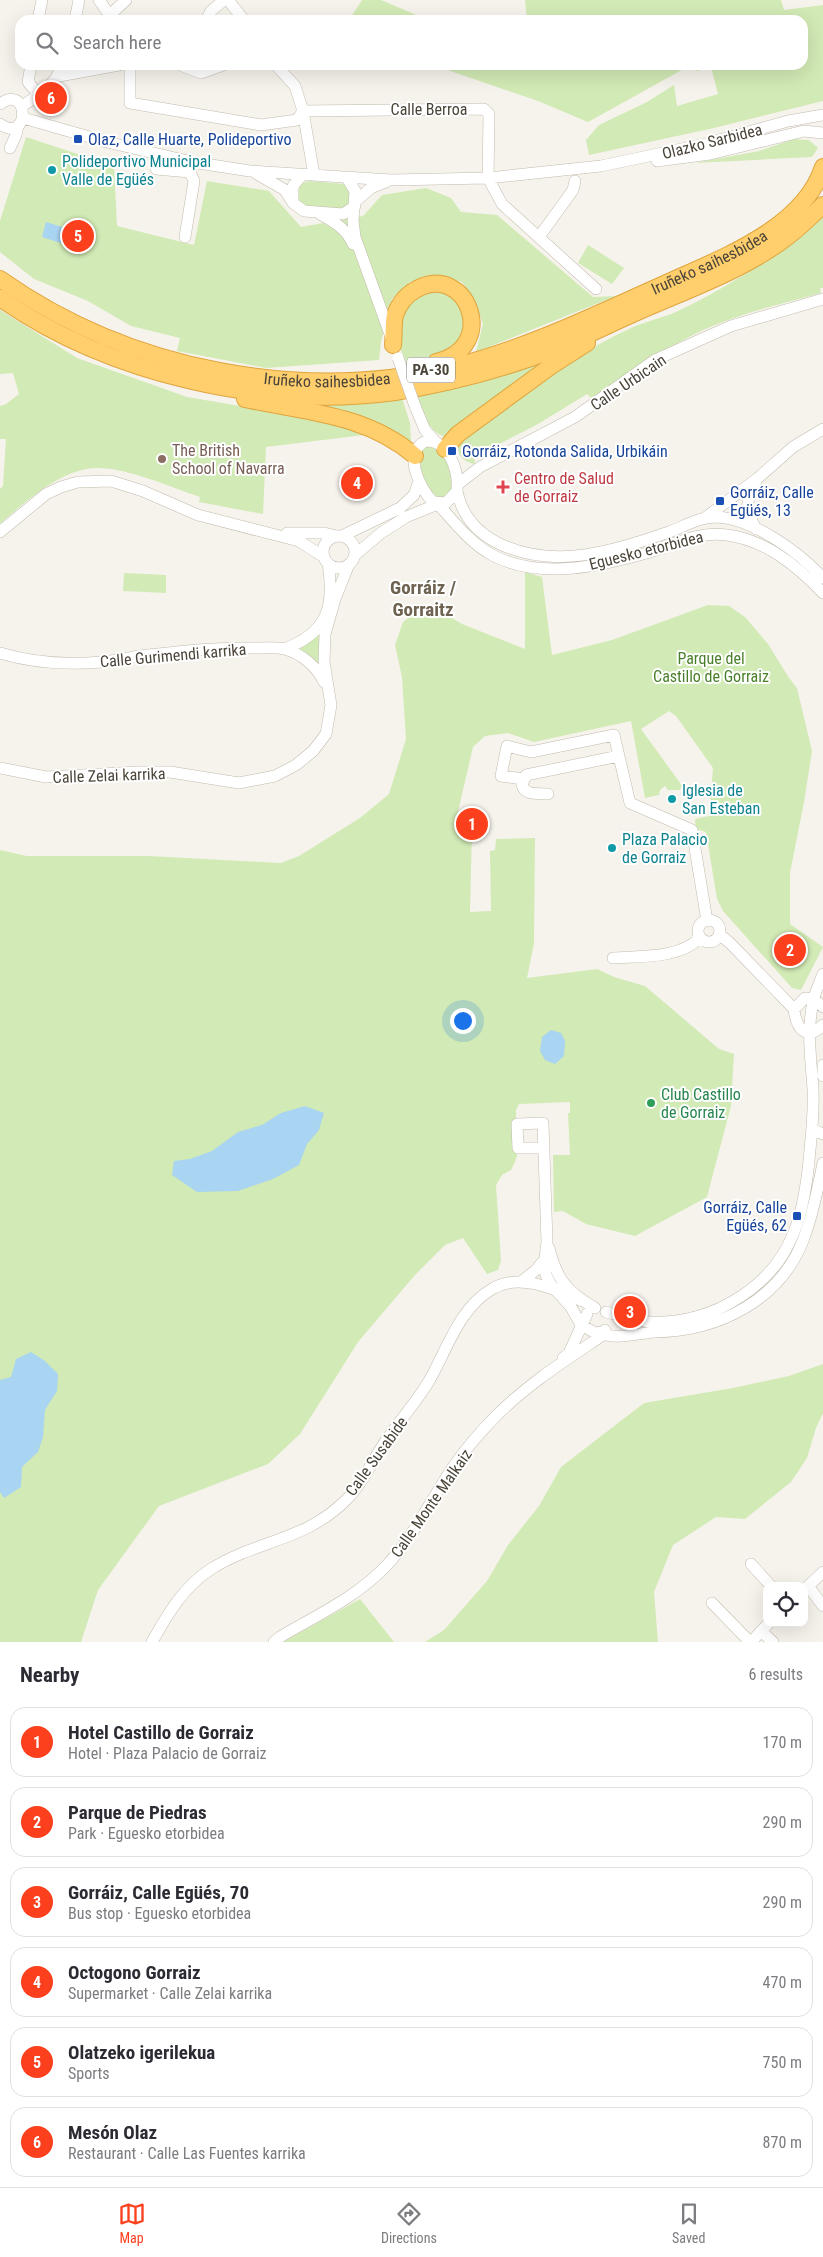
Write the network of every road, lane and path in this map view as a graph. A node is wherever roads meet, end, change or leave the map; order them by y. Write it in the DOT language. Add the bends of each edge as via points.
graph roads {
  1 [pos="42,0"];
  2 [pos="79,0"];
  3 [pos="100,0"];
  4 [pos="126,0"];
  5 [pos="226,0"];
  6 [pos="39,15"];
  7 [pos="76,15"];
  8 [pos="111,15"];
  9 [pos="114,15"];
  10 [pos="209,15"];
  11 [pos="240,15"];
  12 [pos="30,70"];
  13 [pos="60,70"];
  14 [pos="130,70"];
  15 [pos="193,70"];
  16 [pos="209,70"];
  17 [pos="281,70"];
  18 [pos="39,95"];
  19 [pos="1,103"];
  20 [pos="22,106"];
  21 [pos="303,110"];
  22 [pos="823,115"];
  23 [pos="9,125"];
  24 [pos="823,133"];
  25 [pos="601,166"];
  26 [pos="191,167"];
  27 [pos="823,167"];
  28 [pos="156,169"];
  29 [pos="250,171"];
  30 [pos="308,175"];
  31 [pos="347,178"];
  32 [pos="488,178"];
  33 [pos="391,180"];
  34 [pos="574,180"];
  35 [pos="293,203"];
  36 [pos="355,203"];
  37 [pos="823,205"];
  38 [pos="320,214"];
  39 [pos="186,237"];
  40 [pos="539,237"];
  41 [pos="0,279"];
  42 [pos="712,279"];
  43 [pos="596,289"];
  44 [pos="0,298"];
  45 [pos="823,301"];
  46 [pos="74,340"];
  47 [pos="395,354"];
  48 [pos="264,377"];
  49 [pos="413,406"];
  50 [pos="823,429"];
  51 [pos="439,444"];
  52 [pos="417,450"];
  53 [pos="453,465"];
  54 [pos="480,468"];
  55 [pos="758,478"];
  56 [pos="419,481"];
  57 [pos="457,488"];
  58 [pos="732,498"];
  59 [pos="747,502"];
  60 [pos="438,504"];
  61 [pos="406,517"];
  62 [pos="720,517"];
  63 [pos="704,519"];
  64 [pos="742,522"];
  65 [pos="458,527"];
  66 [pos="756,529"];
  67 [pos="0,532"];
  68 [pos="270,533"];
  69 [pos="728,535"];
  70 [pos="340,536"];
  71 [pos="352,559"];
  72 [pos="326,560"];
  73 [pos="823,578"];
  74 [pos="823,593"];
  75 [pos="284,649"];
  76 [pos="0,653"];
  77 [pos="329,690"];
  78 [pos="619,756"];
  79 [pos="0,768"];
  80 [pos="524,779"];
  81 [pos="548,794"];
  82 [pos="707,921"];
  83 [pos="719,934"];
  84 [pos="700,938"];
  85 [pos="613,958"];
  86 [pos="823,974"];
  87 [pos="814,999"];
  88 [pos="823,1007"];
  89 [pos="794,1009"];
  90 [pos="823,1025"];
  91 [pos="810,1033"];
  92 [pos="823,1065"];
  93 [pos="823,1076"];
  94 [pos="823,1107"];
  95 [pos="812,1113"];
  96 [pos="812,1129"];
  97 [pos="823,1134"];
  98 [pos="543,1148"];
  99 [pos="823,1166"];
  100 [pos="547,1242"];
  101 [pos="545,1259"];
  102 [pos="521,1282"];
  103 [pos="556,1290"];
  104 [pos="582,1301"];
  105 [pos="592,1315"];
  106 [pos="600,1332"];
  107 [pos="552,1368"];
  108 [pos="751,1564"];
  109 [pos="823,1572"];
  110 [pos="767,1582"];
  111 [pos="808,1586"];
  112 [pos="808,1590"];
  113 [pos="712,1603"];
  114 [pos="823,1606"];
  115 [pos="765,1627"];
  116 [pos="152,1642"];
  117 [pos="274,1642"];
  118 [pos="751,1642"];
  119 [pos="773,1642"];
  1 -- 6 [label="street"];
  2 -- 7 [label="street"];
  3 -- 8 [label="street"];
  4 -- 9 [label="street"];
  5 -- 10 [label="street"];
  5 -- 11 [label="street"];
  12 -- 18 [label="street" via="28,82"];
  13 -- 18 [label="street"];
  14 -- 21 [label="street" via="130,103 261,125 297,120"];
  15 -- 16 [label="street" via="201,73"];
  17 -- 21 [label="street" via="295,86"];
  18 -- 20 [label="street"];
  19 -- 20 [label="street" via="11,100"];
  20 -- 23 [label="street"];
  21 -- 30 [label="street"];
  21 -- 32 [label="street, Calle Berroa" via="484,109 489,114"];
  22 -- 25 [label="street, Olazko Sarbidea"];
  23 -- 26 [label="street" via="107,142"];
  24 -- 25 [label="street, Olazko Sarbidea" via="804,131 710,154"];
  25 -- 32 [label="street, Olazko Sarbidea"];
  26 -- 28 [label="street"];
  26 -- 29 [label="street"];
  26 -- 39 [label="street" via="194,181"];
  27 -- 48 [label="highway, Iruñeko saihesbidea / PA-30" via="809,197 796,211 763,235 678,278 510,350 454,366 385,378 312,380"];
  29 -- 30 [label="street"];
  29 -- 35 [label="street" via="285,190"];
  30 -- 31 [label="street"];
  30 -- 35 [label="street" via="293,186"];
  31 -- 33 [label="street, Olazko Sarbidea"];
  31 -- 36 [label="street" via="355,191"];
  32 -- 33 [label="street, Olazko Sarbidea"];
  32 -- 40 [label="street" via="502,204"];
  33 -- 36 [label="street, Olazko Sarbidea" via="370,188"];
  34 -- 40 [label="street" via="573,190"];
  35 -- 38 [label="street" via="304,212"];
  36 -- 38 [label="street" via="343,214"];
  36 -- 47 [label="street" via="355,237"];
  37 -- 42 [label="highway, Iruñeko saihesbidea / PA-30" via="782,242"];
  38 -- 47 [label="street" via="348,233"];
  40 -- 43 [label="street"];
  41 -- 48 [label="highway, Iruñeko saihesbidea / PA-30" via="25,297 134,348 198,368"];
  42 -- 46 [label="highway, Iruñeko saihesbidea / PA-30" via="528,359 394,392 346,396 285,395 224,386 179,378 123,361"];
  42 -- 51 [label="highway" via="685,296 626,322 572,352 458,434"];
  44 -- 46 [label="highway, Iruñeko saihesbidea / PA-30"];
  45 -- 54 [label="street, Calle Urbicain" via="731,326 655,360 574,417"];
  46 -- 52 [label="highway" via="121,365 192,388 334,416 367,426"];
  47 -- 48 [label="highway" via="395,315 406,296 418,288 441,284 466,300 472,320 470,335 465,345 446,360 370,372"];
  47 -- 49 [label="street, bridge"];
  49 -- 51 [label="street" via="425,430"];
  49 -- 52 [label="street"];
  50 -- 55 [label="street" via="793,447"];
  51 -- 52 [label="street"];
  51 -- 53 [label="street"];
  52 -- 56 [label="street" via="414,463"];
  53 -- 54 [label="street"];
  53 -- 57 [label="street"];
  54 -- 57 [label="street, Calle Urbicain"];
  55 -- 58 [label="street"];
  55 -- 59 [label="street"];
  56 -- 60 [label="street" via="429,498"];
  56 -- 70 [label="street" via="414,495 400,508"];
  57 -- 60 [label="street" via="455,495 446,503"];
  57 -- 63 [label="street, Eguesko etorbidea" via="460,506 482,534 516,552 540,557 566,557 625,547"];
  58 -- 62 [label="street"];
  58 -- 63 [label="street"];
  59 -- 64 [label="street"];
  59 -- 66 [label="street"];
  60 -- 61 [label="street, Calle Zelai karrika"];
  60 -- 65 [label="street, Eguesko etorbidea"];
  61 -- 65 [label="street, Calle Zelai karrika" via="433,514"];
  61 -- 71 [label="street, Calle Zelai karrika" via="381,533"];
  62 -- 63 [label="street, Eguesko etorbidea"];
  62 -- 64 [label="street, Eguesko etorbidea"];
  62 -- 69 [label="street, Eguesko etorbidea" via="722,529"];
  64 -- 66 [label="street, Eguesko etorbidea"];
  64 -- 69 [label="street" via="736,532"];
  65 -- 69 [label="street, Eguesko etorbidea" via="494,556 535,568 607,563 697,536"];
  66 -- 73 [label="street, Eguesko etorbidea" via="790,550"];
  67 -- 68 [label="street" via="46,494 61,487 78,482 111,481 198,515"];
  68 -- 70 [label="street"];
  68 -- 72 [label="street" via="299,540"];
  69 -- 74 [label="street, Eguesko etorbidea" via="764,546 780,555"];
  70 -- 71 [label="street" via="353,545"];
  70 -- 72 [label="street" via="325,543"];
  71 -- 72 [label="street" via="336,567"];
  71 -- 77 [label="street, Calle Zelai karrika" via="325,634 324,662"];
  72 -- 75 [label="street" via="331,583 331,601 326,613 310,636"];
  75 -- 76 [label="street, Calle Gurimendi karrika" via="194,650 74,664 27,660"];
  75 -- 77 [label="street, Calle Gurimendi karrika" via="315,668"];
  77 -- 79 [label="street, Calle Zelai karrika" via="331,705 326,734 296,765 275,776 239,783 170,772 46,777"];
  78 -- 80 [label="street" via="526,775"];
  78 -- 80 [label="street" via="614,735 531,752 507,746 501,776"];
  78 -- 82 [label="street" via="630,803 692,830"];
  80 -- 81 [label="street" via="522,785 527,793"];
  82 -- 83 [label="street" via="717,924"];
  82 -- 84 [label="street" via="699,928"];
  83 -- 84 [label="street" via="716,940 709,942"];
  83 -- 89 [label="street"];
  84 -- 85 [label="street" via="687,948 666,954"];
  86 -- 87 [label="street"];
  87 -- 88 [label="street"];
  87 -- 89 [label="street" via="805,998"];
  87 -- 91 [label="street"];
  89 -- 91 [label="street" via="797,1026"];
  90 -- 91 [label="street"];
  91 -- 95 [label="street"];
  92 -- 93 [label="street"];
  94 -- 95 [label="street"];
  95 -- 96 [label="street"];
  96 -- 97 [label="street"];
  96 -- 105 [label="street" via="806,1190 794,1236 783,1256 754,1288 716,1311 685,1319 650,1322"];
  98 -- 100 [label="street"];
  99 -- 106 [label="street" via="804,1238 793,1260 751,1306 703,1327 664,1332"];
  100 -- 101 [label="street"];
  100 -- 104 [label="street" via="562,1283"];
  101 -- 102 [label="street"];
  101 -- 103 [label="street" via="546,1275"];
  102 -- 103 [label="street, Calle Susabide"];
  102 -- 116 [label="street, Calle Susabide" via="492,1288 473,1305 461,1320 418,1400 347,1499 316,1524 210,1570 179,1600"];
  103 -- 104 [label="street"];
  103 -- 105 [label="street"];
  104 -- 105 [label="street"];
  105 -- 106 [label="street" via="586,1326"];
  105 -- 106 [label="street" via="609,1321"];
  105 -- 107 [label="street, Calle Monte Malkaiz" via="569,1353"];
  106 -- 107 [label="street, Calle Monte Malkaiz"];
  107 -- 117 [label="street, Calle Monte Malkaiz" via="496,1416 452,1469 407,1540 387,1565 338,1605"];
  108 -- 110 [label="street"];
  109 -- 111 [label="street"];
  112 -- 114 [label="street"];
  113 -- 118 [label="street"];
  115 -- 118 [label="street"];
  115 -- 119 [label="street"];
}
